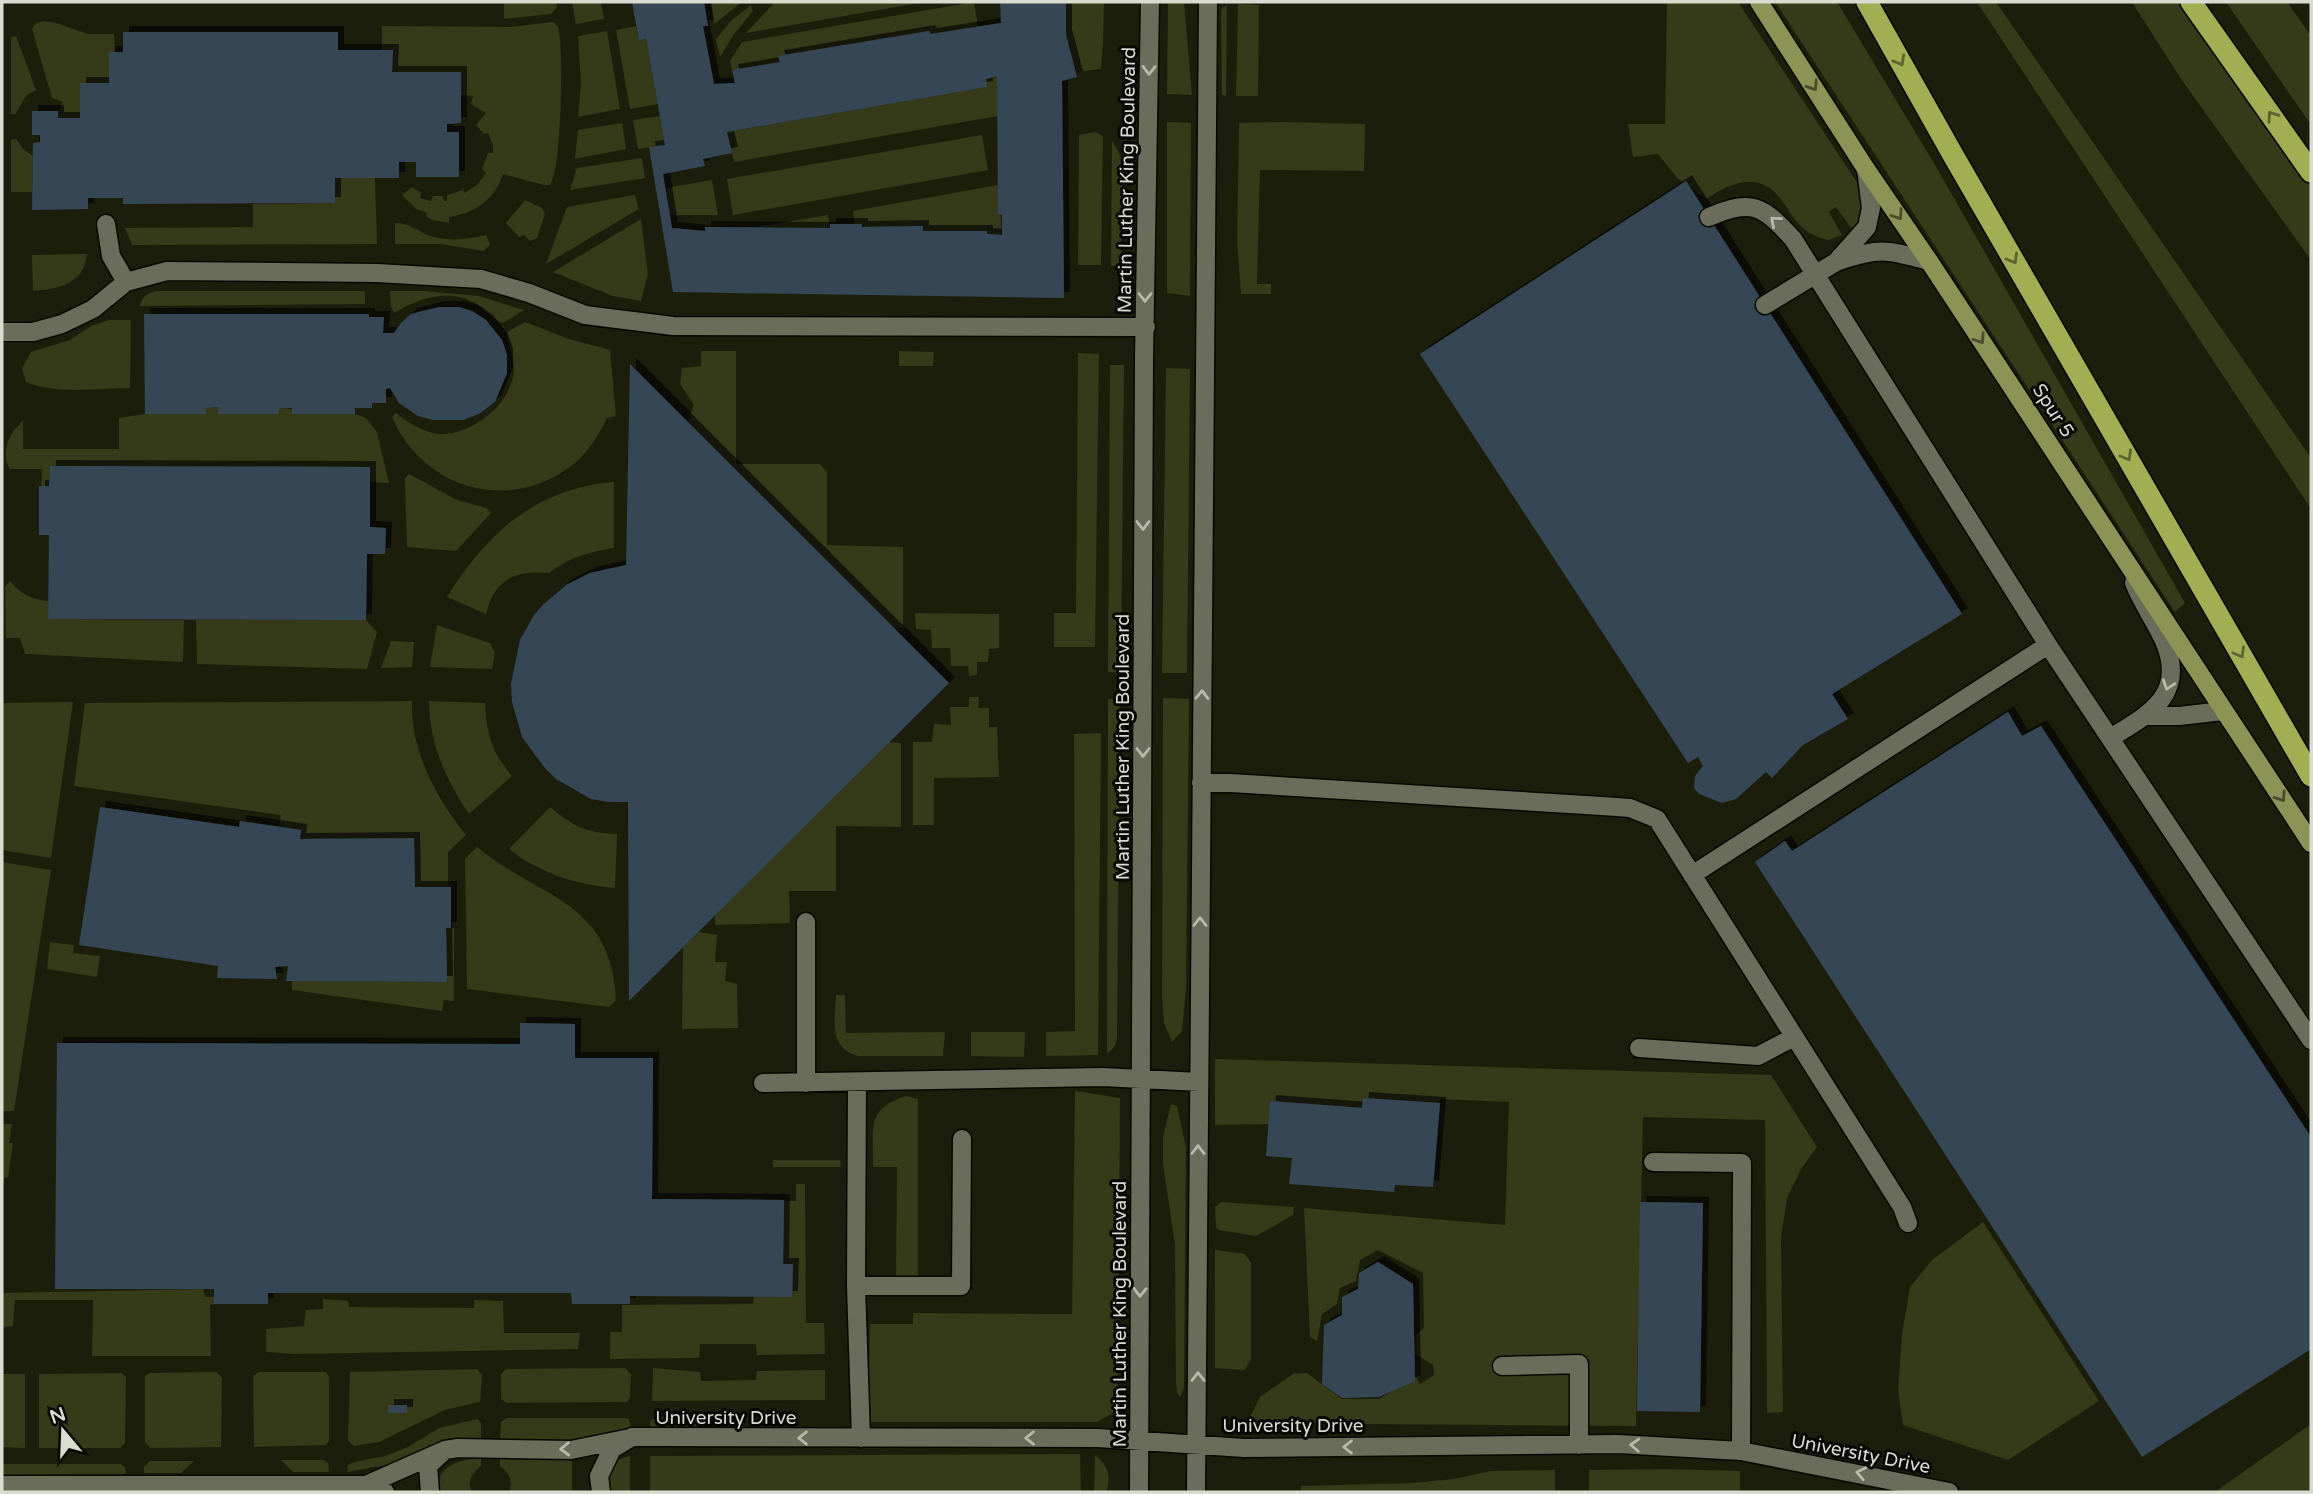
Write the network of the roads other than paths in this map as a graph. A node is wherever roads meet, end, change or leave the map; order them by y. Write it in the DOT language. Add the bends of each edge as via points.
graph roads {
  1 [pos="1150,2"];
  2 [pos="1208,2"];
  3 [pos="1759,2"];
  4 [pos="1867,2"];
  5 [pos="2191,2"];
  6 [pos="1866,169"];
  7 [pos="2311,172"];
  8 [pos="1709,217"];
  9 [pos="106,224"];
  10 [pos="1930,261"];
  11 [pos="1836,262"];
  12 [pos="1816,274"];
  13 [pos="126,282"];
  14 [pos="1765,305"];
  15 [pos="1146,327"];
  16 [pos="2,332"];
  17 [pos="2122,555"];
  18 [pos="2048,645"];
  19 [pos="2223,711"];
  20 [pos="2146,716"];
  21 [pos="2110,738"];
  22 [pos="2311,776"];
  23 [pos="1201,783"];
  24 [pos="2311,843"];
  25 [pos="1692,875"];
  26 [pos="806,922"];
  27 [pos="1794,1037"];
  28 [pos="2311,1040"];
  29 [pos="1639,1048"];
  30 [pos="1142,1078"];
  31 [pos="1199,1082"];
  32 [pos="763,1083"];
  33 [pos="806,1083"];
  34 [pos="857,1083"];
  35 [pos="961,1139"];
  36 [pos="1653,1162"];
  37 [pos="1908,1223"];
  38 [pos="856,1286"];
  39 [pos="1502,1366"];
  40 [pos="632,1437"];
  41 [pos="861,1438"];
  42 [pos="1139,1440"];
  43 [pos="1196,1445"];
  44 [pos="1579,1445"];
  45 [pos="445,1450"];
  46 [pos="1741,1451"];
  47 [pos="2,1485"];
  48 [pos="366,1485"];
  49 [pos="153,1488"];
  50 [pos="314,1489"];
  51 [pos="385,1492"];
  52 [pos="430,1492"];
  53 [pos="601,1492"];
  54 [pos="1139,1492"];
  55 [pos="1196,1492"];
  56 [pos="1949,1492"];
  1 -- 15 [label="street, Martin Luther King Boulevard, one-way"];
  23 -- 2 [label="street, one-way"];
  3 -- 6 [label="main road, Spur 5, one-way"];
  4 -- 22 [label="highway, Spur 5, one-way"];
  7 -- 5 [label="highway, one-way"];
  6 -- 10 [label="main road, Spur 5, one-way"];
  6 -- 11 [label="street" via="1871,208 1867,227"];
  12 -- 8 [label="street, one-way" via="1793,239 1757,207 1738,207"];
  9 -- 13 [label="street" via="111,256"];
  10 -- 11 [label="street" via="1886,250"];
  10 -- 17 [label="main road, Spur 5, one-way"];
  11 -- 12 [label="street"];
  12 -- 14 [label="street"];
  12 -- 18 [label="street"];
  13 -- 15 [label="street" via="167,271 447,275 481,279 585,315 673,326"];
  13 -- 16 [label="street" via="93,309 62,324 33,332"];
  15 -- 30 [label="street, Martin Luther King Boulevard, one-way"];
  17 -- 19 [label="main road, Spur 5"];
  17 -- 20 [label="street, one-way" via="2171,661 2167,691"];
  18 -- 21 [label="street"];
  18 -- 25 [label="street"];
  19 -- 20 [label="street"];
  19 -- 24 [label="main road, Spur 5, one-way"];
  20 -- 21 [label="street"];
  21 -- 28 [label="street"];
  23 -- 25 [label="street" via="1630,808 1657,819"];
  31 -- 23 [label="street, one-way"];
  25 -- 27 [label="street"];
  26 -- 33 [label="street"];
  27 -- 29 [label="street" via="1758,1056"];
  27 -- 37 [label="street"];
  30 -- 31 [label="street"];
  30 -- 34 [label="street"];
  30 -- 42 [label="street, Martin Luther King Boulevard, one-way"];
  43 -- 31 [label="street, one-way"];
  32 -- 33 [label="street"];
  33 -- 34 [label="street"];
  34 -- 38 [label="street"];
  35 -- 38 [label="street" via="961,1286"];
  36 -- 46 [label="street" via="1742,1163"];
  38 -- 41 [label="street"];
  39 -- 44 [label="street" via="1579,1364"];
  41 -- 40 [label="street, University Drive, one-way"];
  40 -- 45 [label="street, University Drive, one-way" via="571,1450"];
  40 -- 53 [label="street, University Drive" via="612,1450 599,1476"];
  42 -- 41 [label="street, University Drive, one-way"];
  42 -- 43 [label="street, University Drive"];
  42 -- 54 [label="street, Martin Luther King Boulevard"];
  44 -- 43 [label="street, University Drive, one-way"];
  43 -- 55 [label="street"];
  46 -- 44 [label="street, University Drive, one-way"];
  45 -- 48 [label="street, University Drive"];
  45 -- 52 [label="street" via="428,1466"];
  56 -- 46 [label="street, University Drive, one-way"];
  47 -- 49 [label="street, University Drive"];
  48 -- 50 [label="street, University Drive"];
  48 -- 51 [label="street, University Drive"];
  49 -- 50 [label="street, University Drive"];
}
